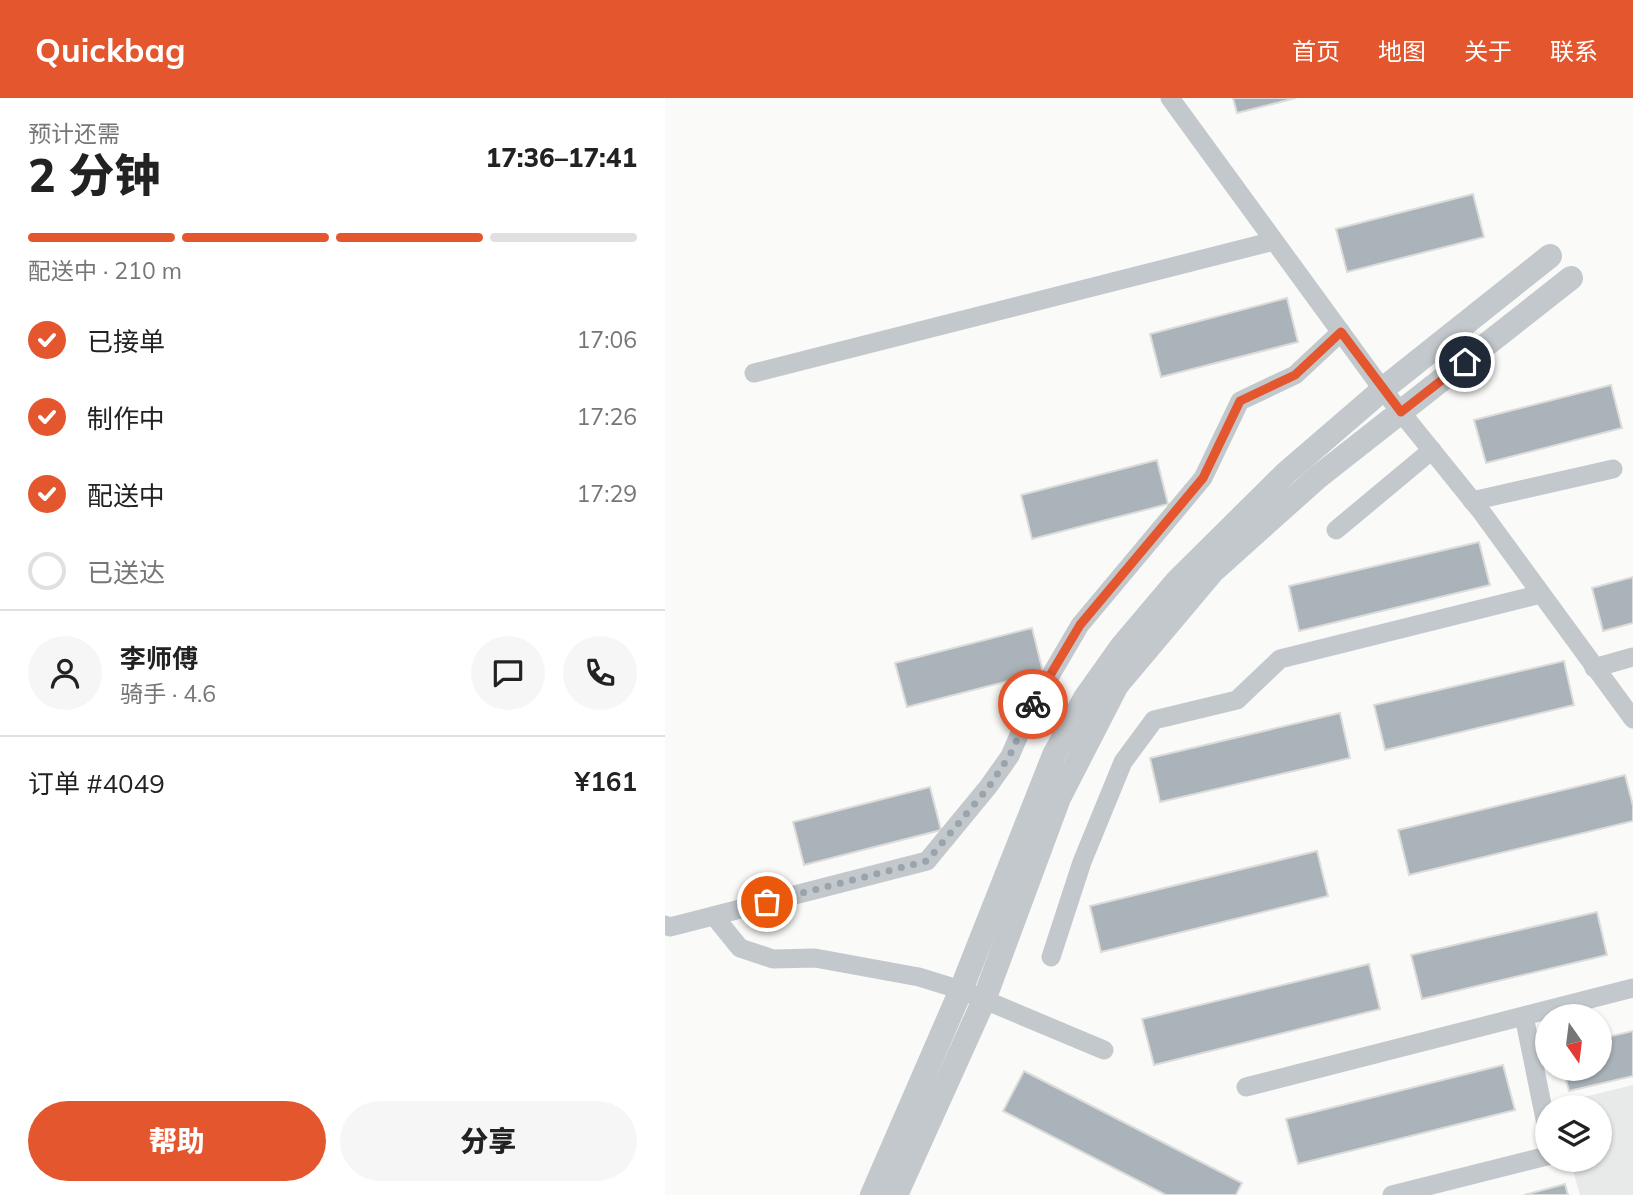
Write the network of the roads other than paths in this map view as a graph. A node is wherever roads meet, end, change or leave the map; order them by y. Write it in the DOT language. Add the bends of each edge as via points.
graph roads {
  1 [pos="1170,98"];
  2 [pos="1274,241"];
  3 [pos="1551,256"];
  4 [pos="1571,278"];
  5 [pos="1341,332"];
  6 [pos="754,373"];
  7 [pos="1383,390"];
  8 [pos="1401,412"];
  9 [pos="1432,450"];
  10 [pos="1613,469"];
  11 [pos="1472,501"];
  12 [pos="1336,530"];
  13 [pos="1541,594"];
  14 [pos="1633,657"];
  15 [pos="1594,668"];
  16 [pos="1633,719"];
  17 [pos="714,916"];
  18 [pos="665,925"];
  19 [pos="1051,957"];
  20 [pos="1633,988"];
  21 [pos="961,990"];
  22 [pos="984,1000"];
  23 [pos="1524,1016"];
  24 [pos="1104,1050"];
  25 [pos="1246,1087"];
  26 [pos="1540,1095"];
  27 [pos="1535,1159"];
  28 [pos="872,1195"];
  29 [pos="896,1195"];
  30 [pos="1392,1195"];
  1 -- 2 [label="street"];
  2 -- 5 [label="street"];
  2 -- 6 [label="street"];
  3 -- 7 [label="street"];
  4 -- 8 [label="street"];
  5 -- 7 [label="street"];
  5 -- 17 [label="street" via="1295,375 1240,401 1203,478 1080,625 1029,712 1010,755 927,861"];
  7 -- 8 [label="street"];
  7 -- 21 [label="street" via="1286,472 1177,581 1092,688 1054,755"];
  8 -- 9 [label="street"];
  8 -- 22 [label="street" via="1318,477 1213,571 1117,685 1059,797"];
  9 -- 11 [label="street"];
  9 -- 12 [label="street"];
  10 -- 11 [label="street"];
  11 -- 13 [label="street"];
  13 -- 15 [label="street"];
  13 -- 19 [label="street" via="1280,659 1237,700 1154,720 1123,762 1082,862"];
  14 -- 15 [label="street"];
  15 -- 16 [label="street"];
  17 -- 18 [label="street"];
  17 -- 21 [label="street" via="740,948 773,959 815,958 919,977"];
  20 -- 23 [label="street"];
  21 -- 22 [label="street"];
  21 -- 28 [label="street"];
  22 -- 24 [label="street"];
  22 -- 29 [label="street"];
  23 -- 25 [label="street"];
  23 -- 26 [label="street"];
  27 -- 30 [label="street"];
}
